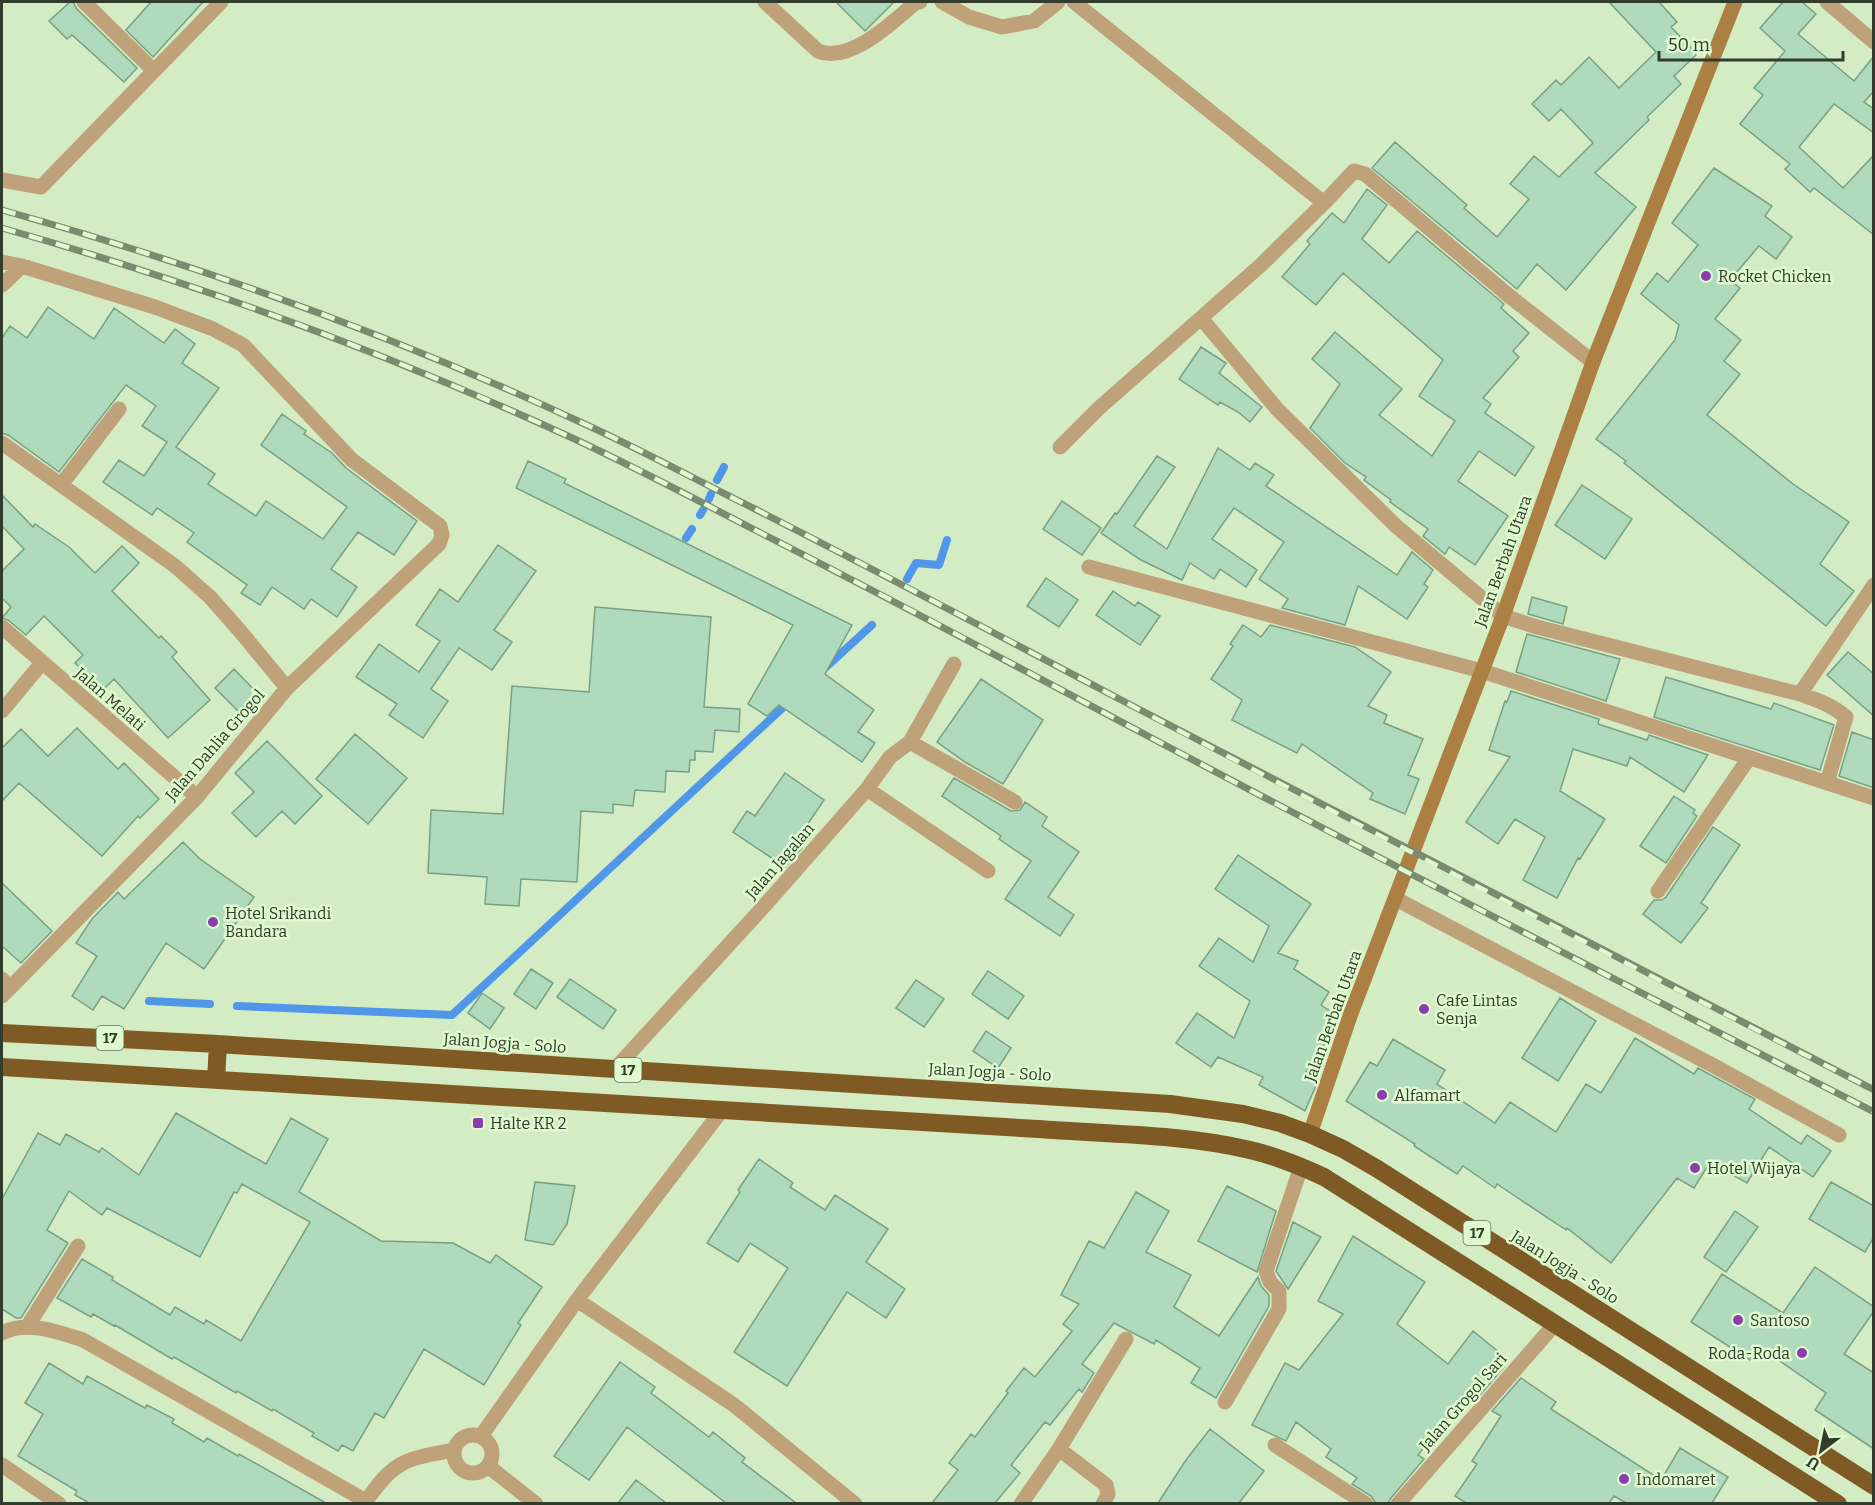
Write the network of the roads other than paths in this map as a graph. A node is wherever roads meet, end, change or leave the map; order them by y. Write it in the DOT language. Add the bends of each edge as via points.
graph roads {
  1 [pos="84,2"];
  2 [pos="221,2"];
  3 [pos="765,2"];
  4 [pos="920,2"];
  5 [pos="942,2"];
  6 [pos="1058,2"];
  7 [pos="1074,2"];
  8 [pos="1735,2"];
  9 [pos="1827,2"];
  10 [pos="1874,42"];
  11 [pos="154,71"];
  12 [pos="2,180"];
  13 [pos="1324,203"];
  14 [pos="2,262"];
  15 [pos="22,266"];
  16 [pos="2,285"];
  17 [pos="1201,318"];
  18 [pos="1593,362"];
  19 [pos="118,410"];
  20 [pos="2,443"];
  21 [pos="1060,447"];
  22 [pos="61,485"];
  23 [pos="1089,567"];
  24 [pos="1874,585"];
  25 [pos="1503,616"];
  26 [pos="2,627"];
  27 [pos="41,663"];
  28 [pos="954,664"];
  29 [pos="1482,671"];
  30 [pos="287,688"];
  31 [pos="1800,694"];
  32 [pos="2,711"];
  33 [pos="910,742"];
  34 [pos="1749,758"];
  35 [pos="1827,783"];
  36 [pos="867,789"];
  37 [pos="197,797"];
  38 [pos="1874,798"];
  39 [pos="1015,802"];
  40 [pos="988,871"];
  41 [pos="1658,891"];
  42 [pos="1396,899"];
  43 [pos="4,988"];
  44 [pos="2,1033"];
  45 [pos="218,1044"];
  46 [pos="2,1067"];
  47 [pos="614,1070"];
  48 [pos="216,1080"];
  49 [pos="722,1110"];
  50 [pos="1310,1134"];
  51 [pos="1839,1135"];
  52 [pos="1301,1167"];
  53 [pos="78,1245"];
  54 [pos="577,1300"];
  55 [pos="1555,1324"];
  56 [pos="27,1327"];
  57 [pos="2,1333"];
  58 [pos="1126,1339"];
  59 [pos="1225,1402"];
  60 [pos="480,1436"];
  61 [pos="1275,1445"];
  62 [pos="1059,1449"];
  63 [pos="453,1450"];
  64 [pos="2,1465"];
  65 [pos="488,1466"];
  66 [pos="1874,1486"];
  67 [pos="365,1502"];
  68 [pos="59,1503"];
  69 [pos="536,1503"];
  70 [pos="855,1503"];
  71 [pos="1021,1503"];
  72 [pos="1103,1503"];
  73 [pos="1365,1503"];
  74 [pos="1398,1503"];
  75 [pos="1838,1503"];
  1 -- 11 [label="street"];
  2 -- 11 [label="street"];
  3 -- 4 [label="street" via="818,51 839,55"];
  5 -- 6 [label="street" via="969,17 1002,27 1034,21"];
  7 -- 13 [label="street"];
  8 -- 18 [label="main road, Jalan Berbah Utara"];
  9 -- 10 [label="street"];
  11 -- 12 [label="street" via="41,187"];
  13 -- 17 [label="street"];
  13 -- 18 [label="street" via="1354,171 1365,174"];
  14 -- 15 [label="street"];
  15 -- 16 [label="street"];
  15 -- 30 [label="street, Jalan Dahlia Grogol" via="155,307 243,345 352,460 440,526 439,544"];
  17 -- 21 [label="street"];
  17 -- 25 [label="street" via="1277,409 1325,458 1396,526"];
  18 -- 25 [label="main road, Jalan Berbah Utara"];
  19 -- 22 [label="street"];
  20 -- 22 [label="street"];
  22 -- 30 [label="street" via="149,546 201,589"];
  23 -- 29 [label="street"];
  24 -- 31 [label="street"];
  25 -- 29 [label="main road, Jalan Berbah Utara"];
  25 -- 31 [label="street"];
  26 -- 27 [label="street, Jalan Melati"];
  27 -- 32 [label="street"];
  27 -- 37 [label="street, Jalan Melati"];
  28 -- 33 [label="street, Jalan Jagalan"];
  29 -- 34 [label="street"];
  29 -- 42 [label="main road, Jalan Berbah Utara"];
  30 -- 37 [label="street, Jalan Dahlia Grogol"];
  31 -- 35 [label="street" via="1827,704 1846,717"];
  33 -- 36 [label="street, Jalan Jagalan" via="890,757"];
  33 -- 39 [label="street"];
  34 -- 35 [label="street"];
  34 -- 41 [label="street"];
  35 -- 38 [label="street"];
  36 -- 40 [label="street"];
  36 -- 47 [label="street, Jalan Jagalan"];
  37 -- 43 [label="street, Jalan Dahlia Grogol"];
  42 -- 50 [label="main road, Jalan Berbah Utara"];
  42 -- 51 [label="street" via="1716,1066"];
  44 -- 45 [label="highway, Jalan Jogja - Solo / 17"];
  45 -- 47 [label="highway, Jalan Jogja - Solo / 17"];
  45 -- 48 [label="highway"];
  46 -- 48 [label="highway, 17"];
  47 -- 50 [label="highway, Jalan Jogja - Solo / 17" via="1170,1104 1243,1114"];
  48 -- 49 [label="highway, 17"];
  49 -- 52 [label="highway, 17" via="1170,1139 1249,1150"];
  49 -- 54 [label="street"];
  50 -- 66 [label="highway, Jalan Jogja - Solo / 17" via="1376,1168"];
  52 -- 55 [label="highway, 17" via="1350,1193"];
  52 -- 59 [label="street" via="1266,1271 1279,1291 1279,1309"];
  53 -- 56 [label="street"];
  54 -- 60 [label="street"];
  54 -- 70 [label="street" via="734,1406"];
  55 -- 74 [label="street, Jalan Grogol Sari"];
  55 -- 75 [label="highway, 17"];
  56 -- 57 [label="street"];
  56 -- 67 [label="street" via="83,1340"];
  58 -- 62 [label="street"];
  60 -- 63 [label="street" via="467,1435"];
  60 -- 65 [label="street" via="490,1446 492,1460"];
  61 -- 73 [label="street"];
  62 -- 71 [label="street"];
  62 -- 72 [label="street" via="1106,1485 1108,1494"];
  63 -- 65 [label="street" via="456,1463 465,1472 477,1473"];
  63 -- 67 [label="street" via="399,1464"];
  64 -- 68 [label="street"];
  65 -- 69 [label="street"];
}
